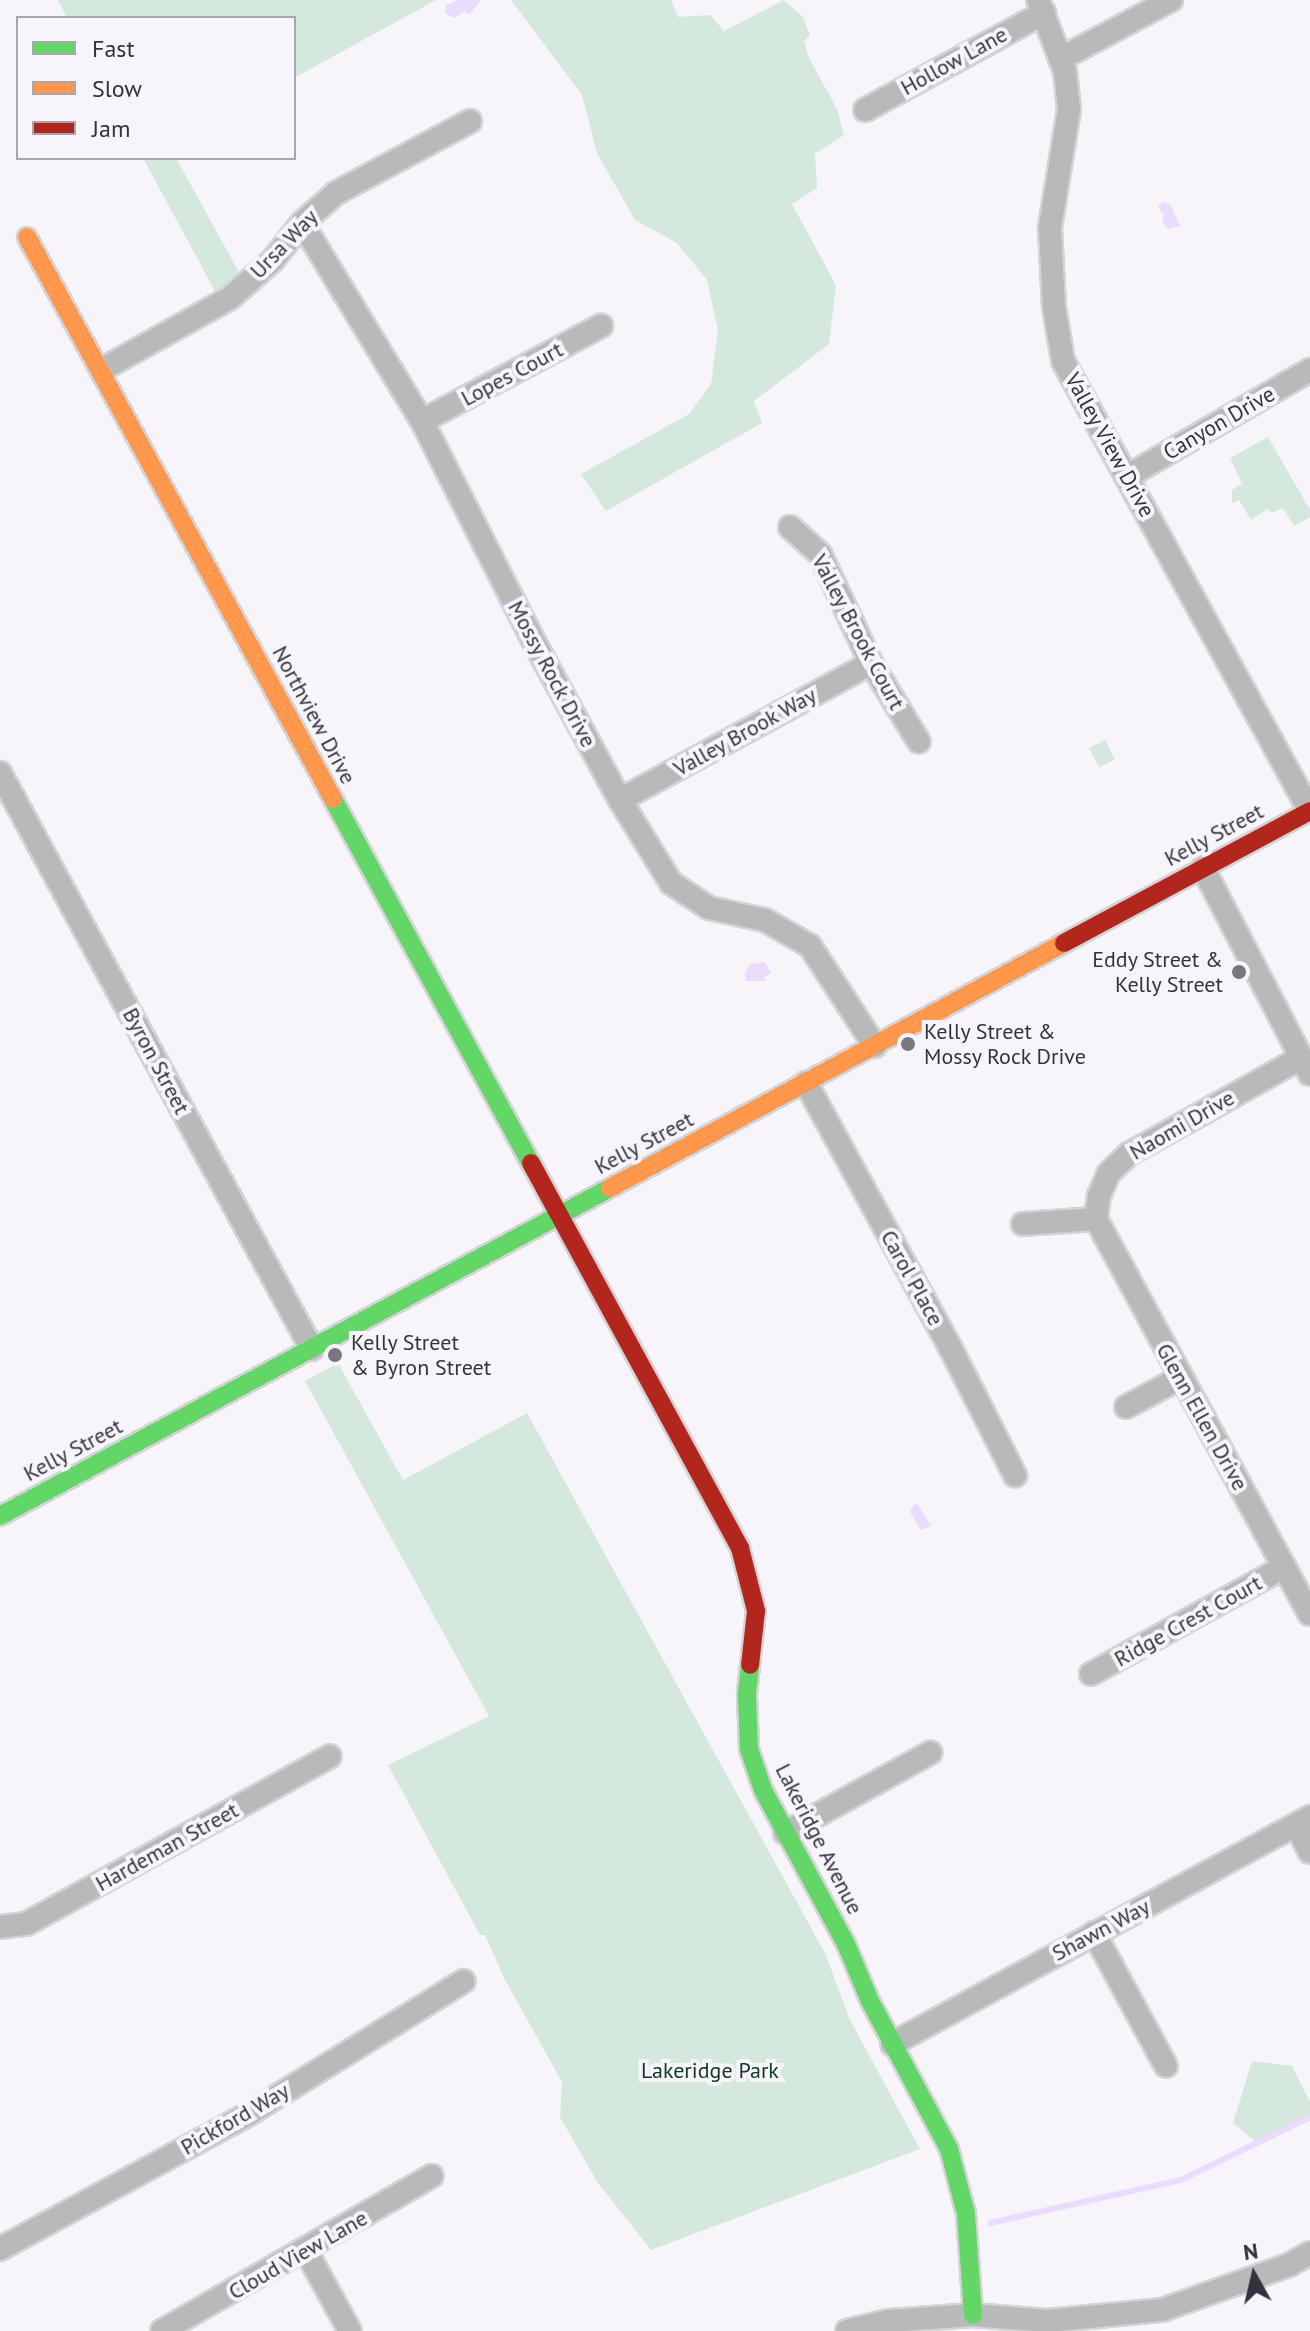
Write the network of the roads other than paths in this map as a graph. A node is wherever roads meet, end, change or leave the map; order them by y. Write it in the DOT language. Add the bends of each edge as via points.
graph roads {
  1 [pos="1171,0"];
  2 [pos="1041,6"];
  3 [pos="1060,59"];
  4 [pos="865,110"];
  5 [pos="470,121"];
  6 [pos="302,223"];
  7 [pos="27,237"];
  8 [pos="601,326"];
  9 [pos="101,370"];
  10 [pos="1310,370"];
  11 [pos="422,421"];
  12 [pos="1128,476"];
  13 [pos="790,527"];
  14 [pos="871,663"];
  15 [pos="919,742"];
  16 [pos="0,773"];
  17 [pos="620,800"];
  18 [pos="1310,811"];
  19 [pos="1203,868"];
  20 [pos="875,1046"];
  21 [pos="1306,1066"];
  22 [pos="806,1083"];
  23 [pos="560,1215"];
  24 [pos="1096,1219"];
  25 [pos="1023,1224"];
  26 [pos="312,1349"];
  27 [pos="1180,1378"];
  28 [pos="1126,1407"];
  29 [pos="1015,1475"];
  30 [pos="0,1516"];
  31 [pos="1284,1567"];
  32 [pos="1310,1614"];
  33 [pos="1091,1674"];
  34 [pos="930,1753"];
  35 [pos="330,1756"];
  36 [pos="1303,1821"];
  37 [pos="785,1833"];
  38 [pos="1310,1852"];
  39 [pos="0,1927"];
  40 [pos="1094,1933"];
  41 [pos="464,1981"];
  42 [pos="892,2044"];
  43 [pos="1166,2066"];
  44 [pos="432,2176"];
  45 [pos="0,2249"];
  46 [pos="306,2251"];
  47 [pos="1310,2253"];
  48 [pos="973,2315"];
  49 [pos="1047,2326"];
  50 [pos="162,2331"];
  51 [pos="350,2331"];
  52 [pos="847,2331"];
  1 -- 3 [label="street"];
  2 -- 3 [label="street, Valley View Drive"];
  2 -- 4 [label="street, Hollow Lane"];
  3 -- 12 [label="street, Valley View Drive" via="1069,109 1050,228 1054,307 1063,361"];
  5 -- 6 [label="street, Ursa Way" via="336,193"];
  6 -- 9 [label="street, Ursa Way" via="273,260 230,298"];
  6 -- 11 [label="street, Mossy Rock Drive"];
  7 -- 9 [label="street, Northview Drive"];
  8 -- 11 [label="street, Lopes Court"];
  9 -- 23 [label="street, Northview Drive"];
  10 -- 12 [label="street, Canyon Drive"];
  11 -- 17 [label="street, Mossy Rock Drive"];
  12 -- 18 [label="street, Valley View Drive"];
  13 -- 14 [label="street, Valley Brook Court" via="820,554"];
  14 -- 15 [label="street, Valley Brook Court"];
  14 -- 17 [label="street, Valley Brook Way"];
  16 -- 26 [label="street, Byron Street"];
  17 -- 20 [label="street, Mossy Rock Drive" via="671,883 709,908 765,920 810,946"];
  18 -- 19 [label="street, Kelly Street"];
  19 -- 20 [label="street, Kelly Street"];
  19 -- 21 [label="street"];
  20 -- 22 [label="street, Kelly Street"];
  21 -- 24 [label="street, Naomi Drive" via="1129,1154 1109,1173"];
  22 -- 23 [label="street, Kelly Street"];
  22 -- 29 [label="street, Carol Place"];
  23 -- 26 [label="street, Kelly Street"];
  23 -- 37 [label="street, Lakeridge Avenue" via="740,1548 756,1611 747,1696 749,1749"];
  24 -- 25 [label="street"];
  24 -- 27 [label="street, Glenn Ellen Drive"];
  26 -- 30 [label="street, Kelly Street"];
  27 -- 28 [label="street"];
  27 -- 31 [label="street, Glenn Ellen Drive"];
  31 -- 32 [label="street, Glenn Ellen Drive"];
  31 -- 33 [label="street, Ridge Crest Court"];
  34 -- 37 [label="street"];
  35 -- 39 [label="street, Hardeman Street" via="26,1924"];
  36 -- 38 [label="street"];
  36 -- 40 [label="street, Shawn Way"];
  37 -- 42 [label="street, Lakeridge Avenue" via="846,1944"];
  40 -- 42 [label="street, Shawn Way"];
  40 -- 43 [label="street"];
  41 -- 45 [label="street, Pickford Way" via="250,2113"];
  42 -- 48 [label="street, Lakeridge Avenue" via="949,2149 966,2214"];
  44 -- 46 [label="street, Cloud View Lane"];
  46 -- 50 [label="street, Cloud View Lane"];
  46 -- 51 [label="street"];
  47 -- 49 [label="street" via="1162,2310"];
  48 -- 49 [label="street"];
  48 -- 52 [label="street" via="889,2321"];
}
